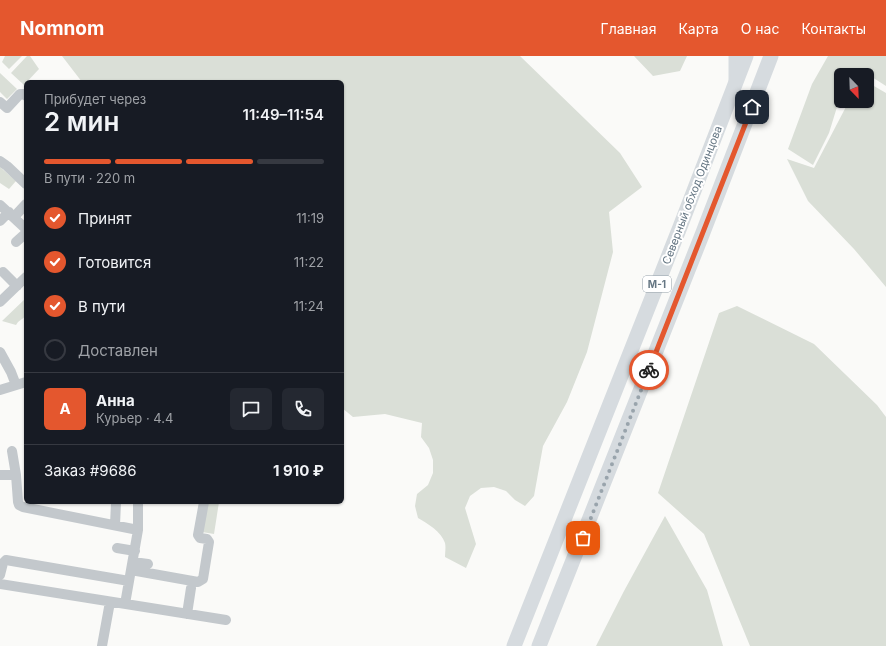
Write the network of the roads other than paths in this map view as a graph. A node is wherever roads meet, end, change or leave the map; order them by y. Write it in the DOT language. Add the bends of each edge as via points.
graph roads {
  1 [pos="735,56"];
  2 [pos="746,56"];
  3 [pos="771,56"];
  4 [pos="735,84"];
  5 [pos="24,94"];
  6 [pos="0,102"];
  7 [pos="0,161"];
  8 [pos="24,182"];
  9 [pos="0,205"];
  10 [pos="24,205"];
  11 [pos="11,215"];
  12 [pos="0,222"];
  13 [pos="24,227"];
  14 [pos="24,234"];
  15 [pos="16,242"];
  16 [pos="3,272"];
  17 [pos="24,279"];
  18 [pos="17,286"];
  19 [pos="2,297"];
  20 [pos="0,352"];
  21 [pos="21,383"];
  22 [pos="0,390"];
  23 [pos="12,451"];
  24 [pos="0,475"];
  25 [pos="16,475"];
  26 [pos="116,504"];
  27 [pos="138,504"];
  28 [pos="204,504"];
  29 [pos="38,506"];
  30 [pos="115,525"];
  31 [pos="138,530"];
  32 [pos="117,548"];
  33 [pos="133,561"];
  34 [pos="148,564"];
  35 [pos="0,575"];
  36 [pos="129,581"];
  37 [pos="0,584"];
  38 [pos="191,588"];
  39 [pos="110,602"];
  40 [pos="125,604"];
  41 [pos="187,614"];
  42 [pos="226,620"];
  43 [pos="102,646"];
  44 [pos="514,646"];
  45 [pos="539,646"];
  1 -- 4 [label="main road, М-1"];
  2 -- 4 [label="highway, Северный обход Одинцова / М-1"];
  3 -- 45 [label="highway, М-1"];
  4 -- 44 [label="highway, Северный обход Одинцова / М-1"];
  5 -- 6 [label="street" via="20,94 7,108"];
  7 -- 8 [label="street"];
  9 -- 11 [label="street"];
  10 -- 11 [label="street"];
  11 -- 12 [label="street"];
  11 -- 13 [label="street"];
  14 -- 15 [label="street"];
  16 -- 18 [label="street"];
  17 -- 18 [label="street"];
  18 -- 19 [label="street"];
  20 -- 21 [label="street" via="11,372"];
  21 -- 22 [label="street"];
  23 -- 25 [label="street"];
  24 -- 25 [label="street"];
  25 -- 29 [label="street" via="20,505"];
  26 -- 30 [label="street"];
  27 -- 31 [label="street"];
  28 -- 33 [label="street" via="198,535 209,542 203,579 198,582"];
  29 -- 30 [label="street"];
  30 -- 31 [label="street"];
  31 -- 33 [label="street"];
  32 -- 33 [label="street"];
  33 -- 34 [label="street"];
  33 -- 36 [label="street"];
  35 -- 36 [label="street" via="3,562 6,560"];
  36 -- 40 [label="street"];
  37 -- 39 [label="street"];
  38 -- 41 [label="street"];
  39 -- 40 [label="street"];
  39 -- 43 [label="street"];
  40 -- 41 [label="street"];
  41 -- 42 [label="street"];
}
